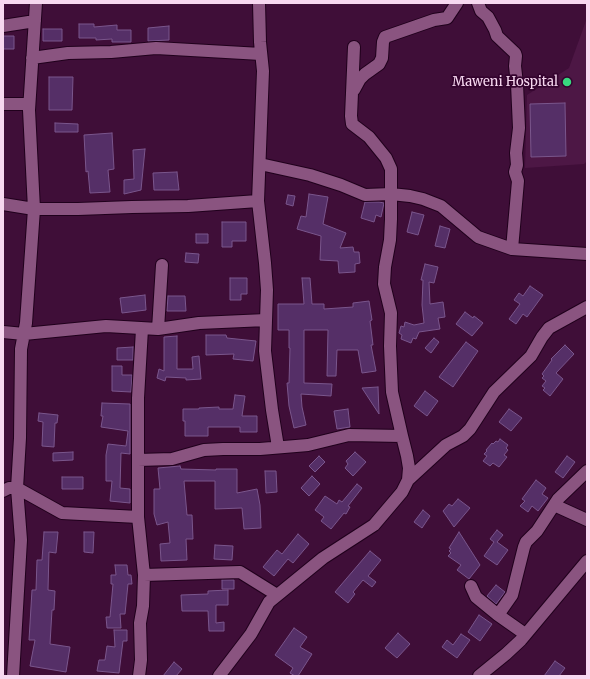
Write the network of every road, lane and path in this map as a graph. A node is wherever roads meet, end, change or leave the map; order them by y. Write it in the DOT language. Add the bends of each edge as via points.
graph roads {
  1 [pos="36,3"];
  2 [pos="259,3"];
  3 [pos="458,3"];
  4 [pos="478,3"];
  5 [pos="35,21"];
  6 [pos="3,26"];
  7 [pos="354,47"];
  8 [pos="261,54"];
  9 [pos="32,58"];
  10 [pos="352,93"];
  11 [pos="3,104"];
  12 [pos="29,104"];
  13 [pos="260,164"];
  14 [pos="391,194"];
  15 [pos="258,201"];
  16 [pos="3,204"];
  17 [pos="34,209"];
  18 [pos="512,249"];
  19 [pos="587,254"];
  20 [pos="162,265"];
  21 [pos="587,307"];
  22 [pos="266,320"];
  23 [pos="142,329"];
  24 [pos="158,329"];
  25 [pos="3,332"];
  26 [pos="24,334"];
  27 [pos="402,436"];
  28 [pos="278,447"];
  29 [pos="138,460"];
  30 [pos="587,471"];
  31 [pos="408,480"];
  32 [pos="17,488"];
  33 [pos="3,491"];
  34 [pos="554,505"];
  35 [pos="138,517"];
  36 [pos="587,520"];
  37 [pos="587,561"];
  38 [pos="144,575"];
  39 [pos="471,586"];
  40 [pos="277,595"];
  41 [pos="498,615"];
  42 [pos="525,634"];
  43 [pos="9,642"];
  44 [pos="13,676"];
  45 [pos="139,676"];
  46 [pos="219,676"];
  47 [pos="478,676"];
  1 -- 5 [label="street"];
  2 -- 8 [label="street"];
  3 -- 10 [label="street" via="447,18 434,20 385,38 379,64 360,79"];
  4 -- 18 [label="street" via="497,36 516,56 519,114 516,153 518,181"];
  5 -- 6 [label="street"];
  5 -- 9 [label="street"];
  7 -- 10 [label="street"];
  8 -- 9 [label="street" via="156,48 68,53"];
  8 -- 13 [label="street" via="263,71"];
  9 -- 12 [label="street"];
  10 -- 14 [label="street" via="352,124 369,137 386,158 391,169"];
  11 -- 12 [label="street"];
  12 -- 17 [label="street"];
  13 -- 14 [label="street" via="310,175 365,195"];
  13 -- 15 [label="street"];
  14 -- 18 [label="street" via="433,202 478,237"];
  14 -- 27 [label="street" via="390,233 384,284 391,313 392,392"];
  15 -- 17 [label="street" via="188,206"];
  15 -- 22 [label="street" via="267,290"];
  16 -- 17 [label="street"];
  17 -- 26 [label="street"];
  18 -- 19 [label="street"];
  20 -- 24 [label="street"];
  21 -- 31 [label="street" via="549,328 531,356 494,392 470,429 446,445"];
  22 -- 24 [label="street"];
  22 -- 28 [label="street" via="265,351"];
  23 -- 24 [label="street"];
  23 -- 26 [label="street" via="106,326"];
  23 -- 29 [label="street"];
  25 -- 26 [label="street"];
  26 -- 32 [label="street" via="21,349"];
  27 -- 28 [label="street" via="349,435 308,445"];
  27 -- 31 [label="street" via="408,462"];
  28 -- 29 [label="street" via="204,450 172,459"];
  29 -- 35 [label="street"];
  30 -- 34 [label="street"];
  31 -- 40 [label="street" via="402,492 374,525 323,558"];
  32 -- 33 [label="street"];
  32 -- 35 [label="street" via="62,513"];
  32 -- 43 [label="street" via="21,540"];
  34 -- 36 [label="street"];
  34 -- 41 [label="street" via="537,531 526,542 512,595"];
  35 -- 38 [label="street"];
  37 -- 42 [label="street"];
  38 -- 40 [label="street" via="240,572"];
  38 -- 45 [label="street"];
  39 -- 41 [label="street" via="476,598"];
  40 -- 46 [label="street" via="269,602 251,634"];
  41 -- 42 [label="street"];
  42 -- 47 [label="street" via="506,654"];
  43 -- 44 [label="street"];
}
